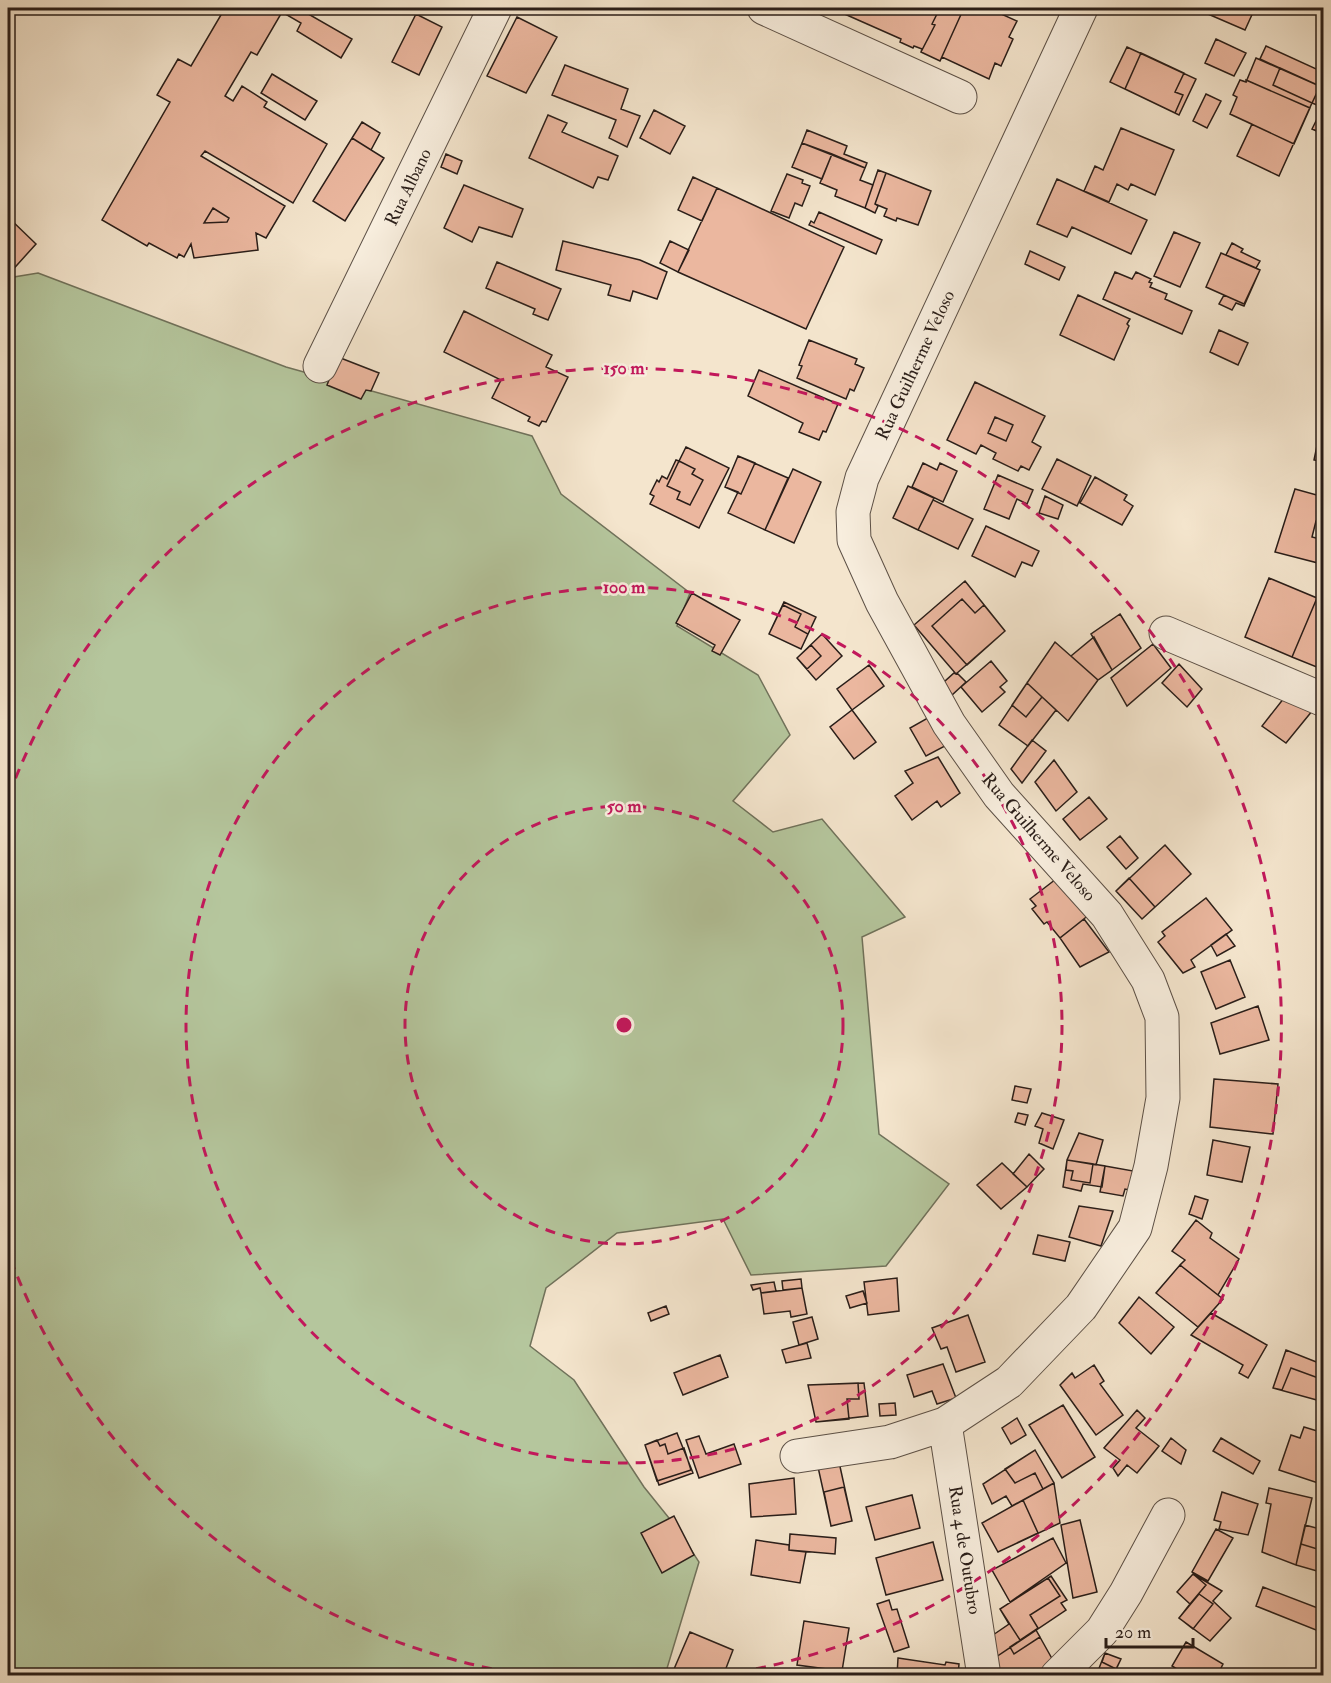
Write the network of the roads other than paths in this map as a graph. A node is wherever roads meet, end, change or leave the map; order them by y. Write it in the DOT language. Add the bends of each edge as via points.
graph roads {
  1 [pos="495,8"];
  2 [pos="764,8"];
  3 [pos="1081,8"];
  4 [pos="960,97"];
  5 [pos="320,366"];
  6 [pos="1166,633"];
  7 [pos="1323,700"];
  8 [pos="945,1424"];
  9 [pos="797,1456"];
  10 [pos="1168,1515"];
  11 [pos="984,1676"];
  12 [pos="1057,1676"];
  1 -- 5 [label="street, Rua Albano"];
  2 -- 4 [label="street"];
  3 -- 8 [label="street, Rua Guilherme Veloso" via="862,478 853,513 855,540 882,602 949,724 999,795 1107,915 1148,980 1162,1017 1162,1098 1151,1166 1135,1228 1081,1307 1009,1382"];
  6 -- 7 [label="street"];
  8 -- 9 [label="street, Rua Guilherme Veloso" via="890,1442"];
  8 -- 11 [label="street, Rua 4 de Outubro"];
  10 -- 12 [label="street" via="1102,1631"];
}
